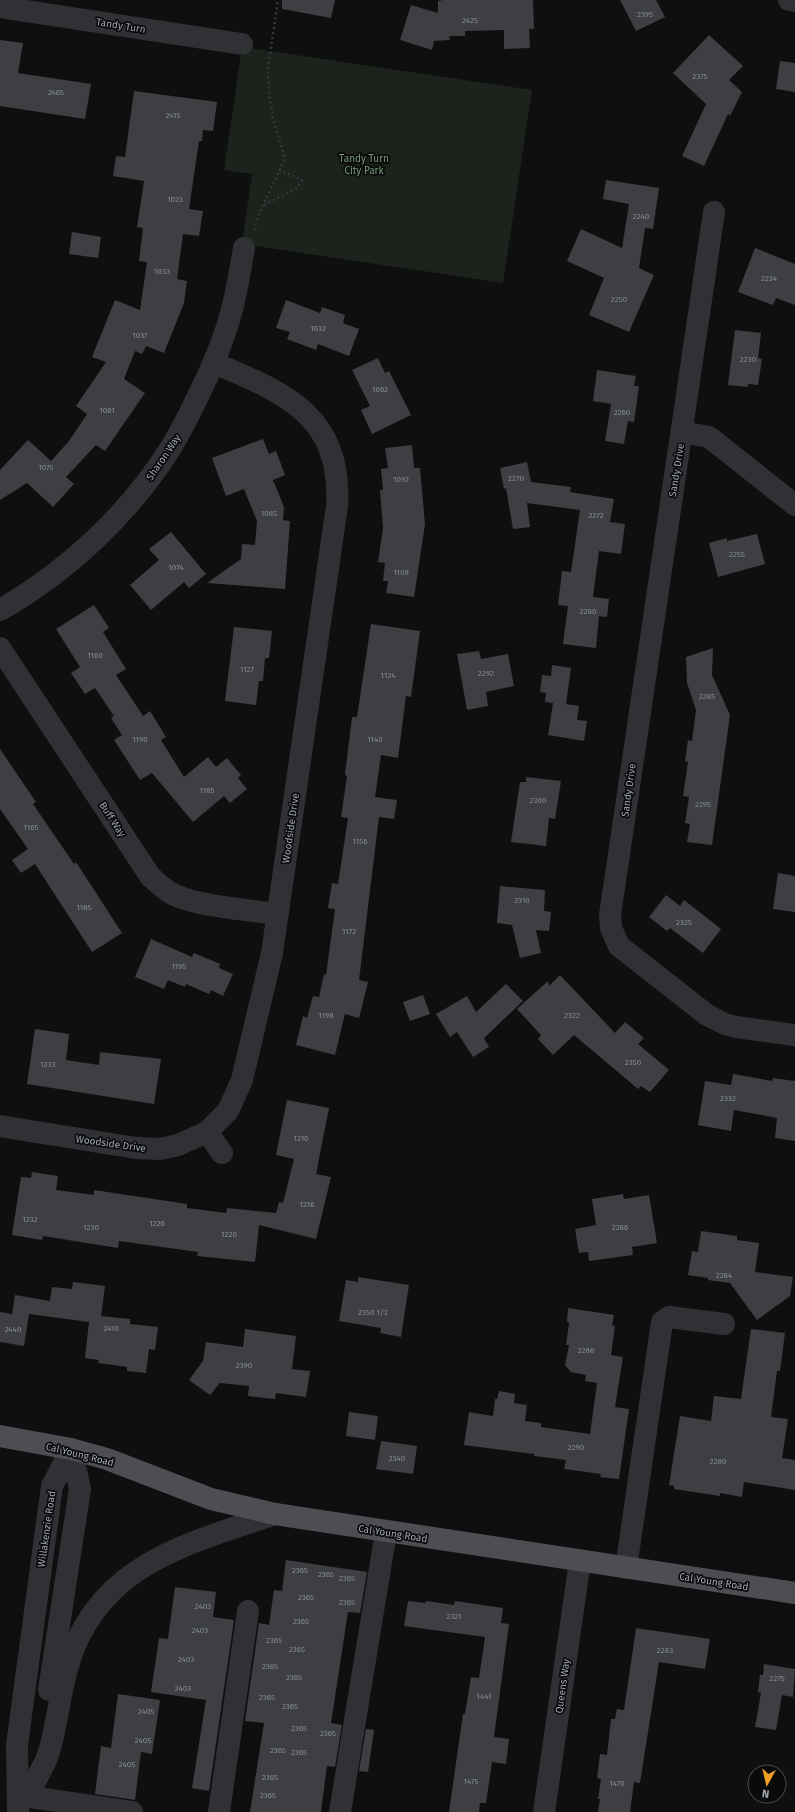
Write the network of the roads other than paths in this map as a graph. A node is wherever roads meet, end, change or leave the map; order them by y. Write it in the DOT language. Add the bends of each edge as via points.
graph roads {
  1 [pos="789,0"];
  2 [pos="795,1"];
  3 [pos="0,7"];
  4 [pos="242,44"];
  5 [pos="714,212"];
  6 [pos="244,248"];
  7 [pos="214,363"];
  8 [pos="682,432"];
  9 [pos="795,505"];
  10 [pos="0,610"];
  11 [pos="0,648"];
  12 [pos="278,914"];
  13 [pos="795,1035"];
  14 [pos="0,1126"];
  15 [pos="207,1132"];
  16 [pos="222,1154"];
  17 [pos="724,1324"];
  18 [pos="0,1436"];
  19 [pos="71,1449"];
  20 [pos="275,1514"];
  21 [pos="386,1532"];
  22 [pos="580,1561"];
  23 [pos="626,1568"];
  24 [pos="795,1594"];
  25 [pos="248,1611"];
  26 [pos="27,1801"];
  27 [pos="132,1812"];
  28 [pos="219,1812"];
  29 [pos="340,1812"];
  30 [pos="544,1812"];
  1 -- 2 [label="street"];
  3 -- 4 [label="street, Tandy Turn"];
  5 -- 8 [label="street, Sandy Drive"];
  6 -- 7 [label="street, Sharon Way" via="231,314"];
  7 -- 10 [label="street, Sharon Way" via="171,448 132,499 79,554 34,589"];
  7 -- 12 [label="street, Woodside Drive" via="278,392 310,418 331,450 337,478 337,506"];
  8 -- 9 [label="street, Sandy Drive" via="709,437"];
  8 -- 13 [label="street, Sandy Drive" via="611,904 611,928 619,946 714,1020 736,1027"];
  11 -- 12 [label="street, Buff Way" via="150,876 170,892 194,901"];
  12 -- 15 [label="street, Woodside Drive" via="272,953 242,1080 228,1111"];
  14 -- 15 [label="street, Woodside Drive" via="147,1149 178,1145"];
  15 -- 16 [label="street"];
  17 -- 23 [label="street" via="669,1317 662,1322"];
  18 -- 19 [label="main road, Cal Young Road"];
  19 -- 20 [label="main road, Cal Young Road" via="107,1459 211,1499"];
  19 -- 26 [label="street" via="80,1489"];
  19 -- 26 [label="street, Willakenzie Road" via="52,1486 17,1745"];
  20 -- 21 [label="main road, Cal Young Road"];
  20 -- 26 [label="street" via="197,1540 162,1555 118,1584 105,1598 84,1627 70,1660 48,1753"];
  21 -- 22 [label="main road, Cal Young Road"];
  21 -- 29 [label="street"];
  22 -- 23 [label="main road, Cal Young Road"];
  22 -- 30 [label="street, Queens Way"];
  23 -- 24 [label="main road, Cal Young Road"];
  25 -- 28 [label="street"];
  26 -- 27 [label="street"];
}
